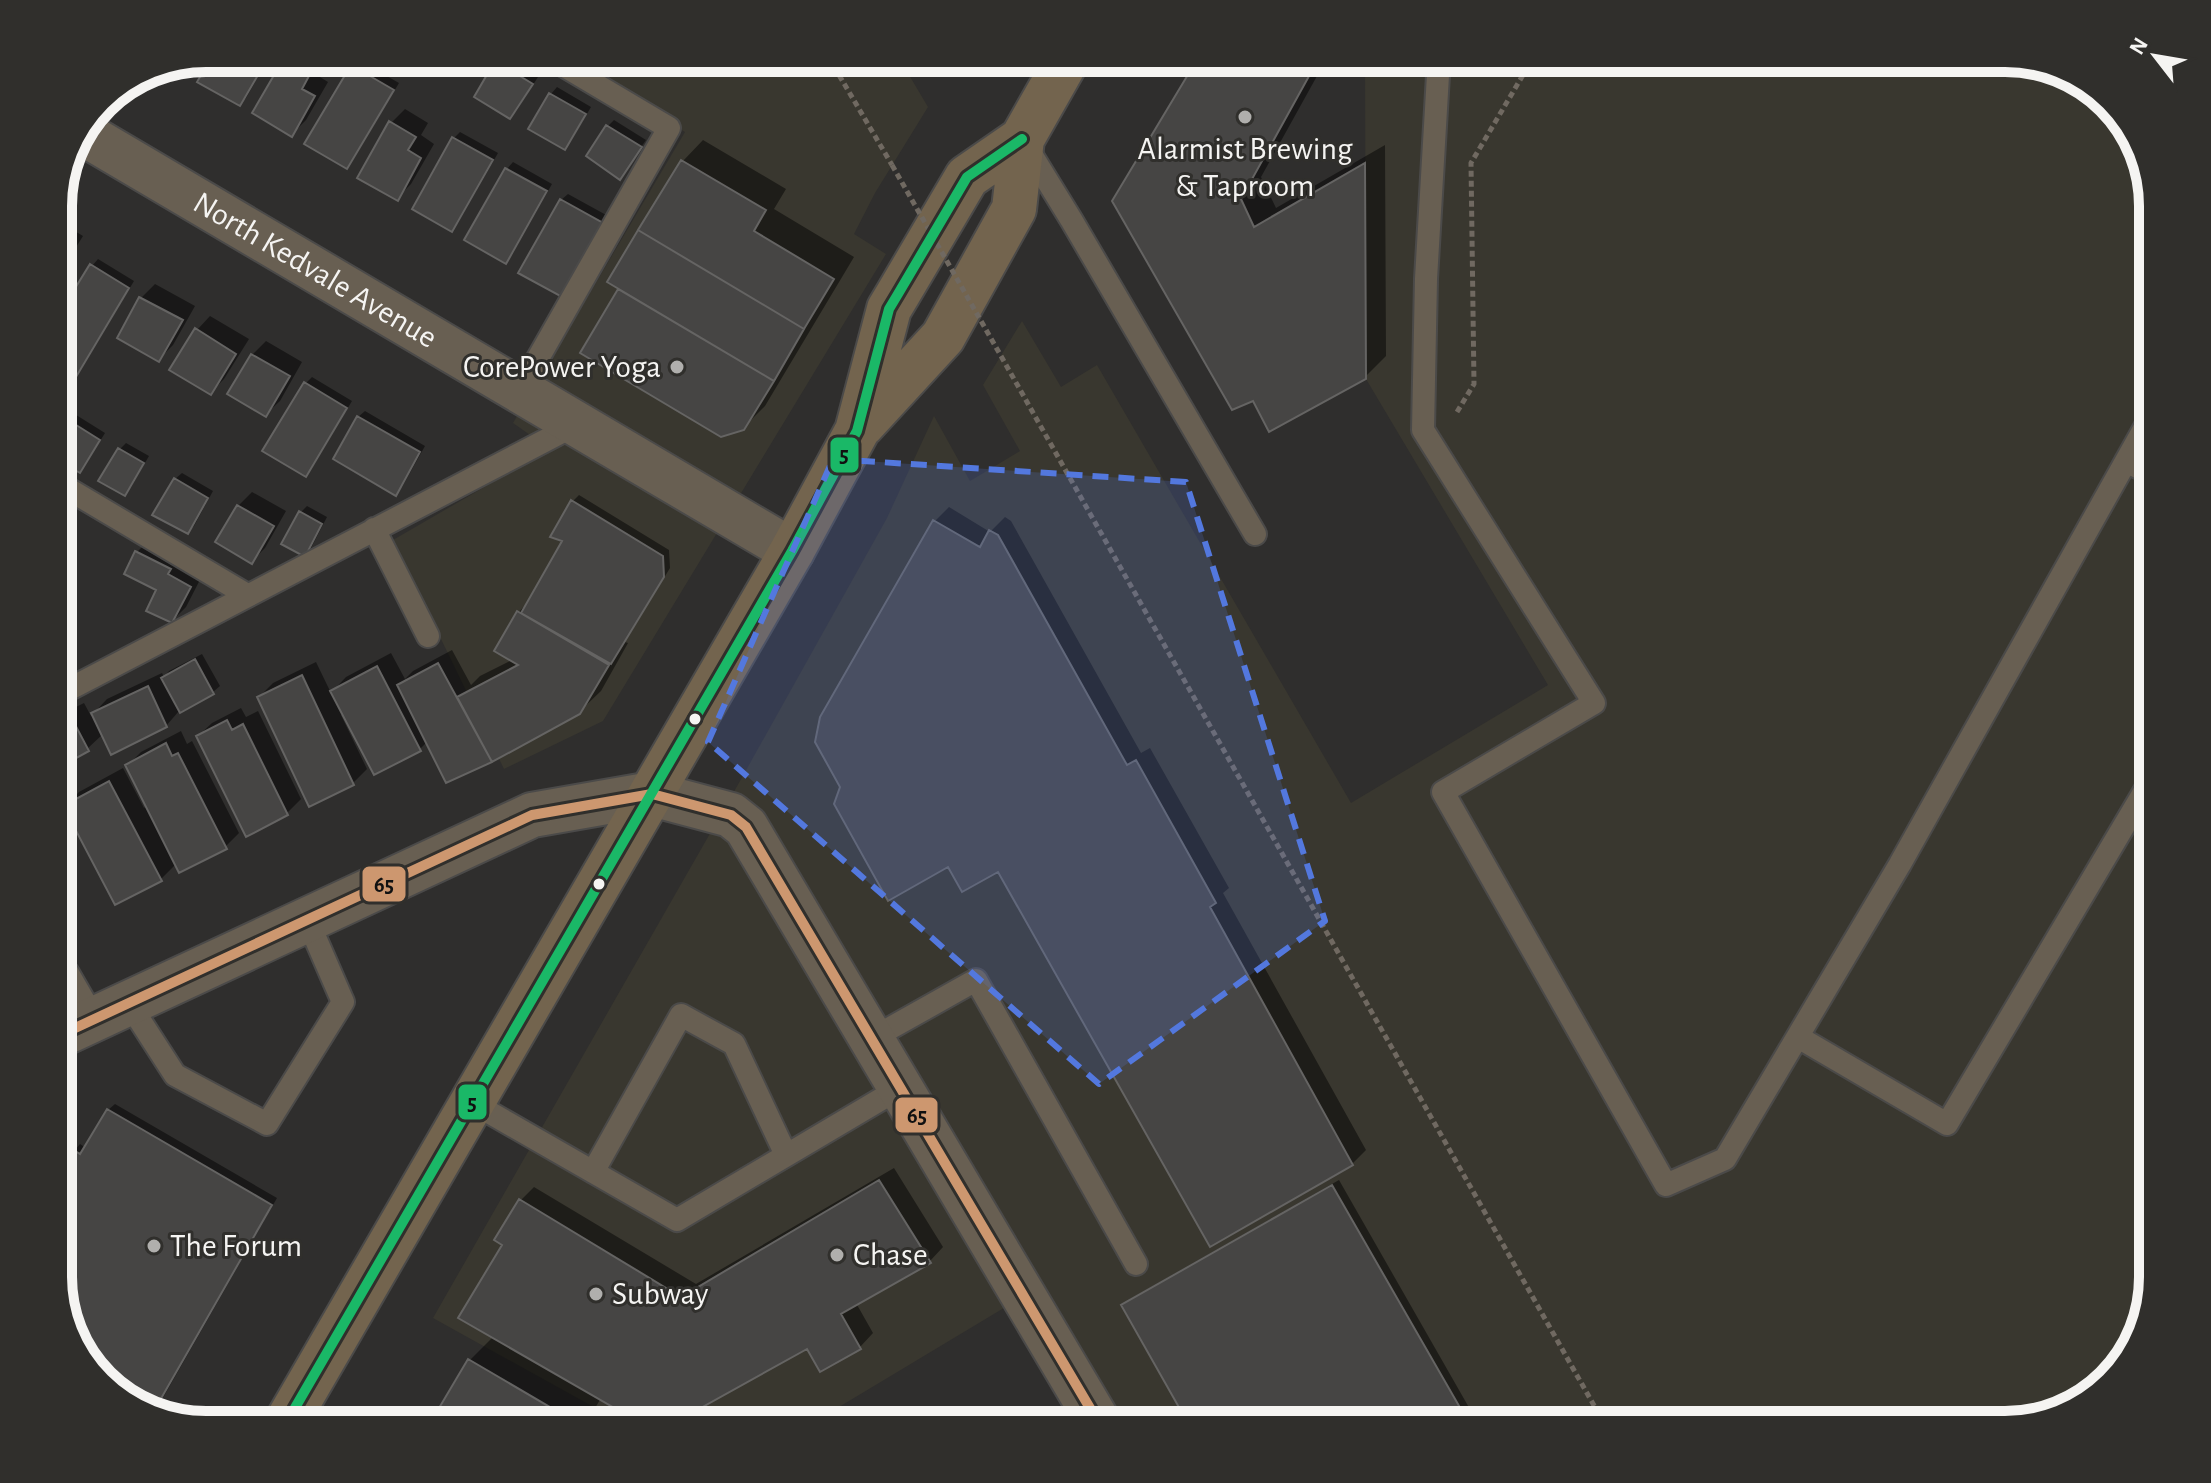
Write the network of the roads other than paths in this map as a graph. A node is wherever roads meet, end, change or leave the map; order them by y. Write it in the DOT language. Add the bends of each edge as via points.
graph roads {
  1 [pos="575,72"];
  2 [pos="1060,72"];
  3 [pos="1438,72"];
  4 [pos="91,138"];
  5 [pos="1022,139"];
  6 [pos="520,390"];
  7 [pos="577,424"];
  8 [pos="857,431"];
  9 [pos="2139,438"];
  10 [pos="2126,461"];
  11 [pos="2139,468"];
  12 [pos="72,491"];
  13 [pos="374,529"];
  14 [pos="1255,534"];
  15 [pos="792,551"];
  16 [pos="247,595"];
  17 [pos="428,636"];
  18 [pos="72,688"];
  19 [pos="652,794"];
  20 [pos="2139,801"];
  21 [pos="307,919"];
  22 [pos="128,1002"];
  23 [pos="72,1029"];
  24 [pos="1798,1037"];
  25 [pos="871,1039"];
  26 [pos="900,1088"];
  27 [pos="473,1103"];
  28 [pos="786,1155"];
  29 [pos="593,1172"];
  30 [pos="1136,1264"];
  31 [pos="293,1411"];
  32 [pos="1092,1411"];
  1 -- 6 [label="lane" via="669,128"];
  2 -- 5 [label="main road"];
  3 -- 24 [label="lane" via="1423,430 1594,703 1443,792 1666,1185 1725,1159"];
  4 -- 6 [label="street, North Kedvale Avenue"];
  5 -- 8 [label="main road" via="1014,209 943,337"];
  5 -- 8 [label="main road" via="967,177 889,309"];
  5 -- 14 [label="lane"];
  6 -- 7 [label="street, North Kedvale Avenue"];
  7 -- 13 [label="lane"];
  7 -- 15 [label="street, North Kedvale Avenue"];
  8 -- 15 [label="main road"];
  9 -- 10 [label="lane"];
  10 -- 11 [label="lane"];
  10 -- 24 [label="lane"];
  12 -- 16 [label="lane"];
  13 -- 16 [label="lane"];
  13 -- 17 [label="lane"];
  15 -- 19 [label="main road"];
  16 -- 18 [label="lane"];
  19 -- 21 [label="street" via="532,815"];
  19 -- 25 [label="street" via="731,815 746,827"];
  19 -- 27 [label="main road"];
  20 -- 24 [label="lane" via="1947,1124"];
  21 -- 22 [label="street"];
  21 -- 22 [label="lane" via="343,1002 267,1124 175,1075"];
  22 -- 23 [label="street"];
  25 -- 26 [label="street"];
  25 -- 30 [label="lane" via="976,980"];
  26 -- 28 [label="lane"];
  26 -- 32 [label="street"];
  27 -- 29 [label="lane"];
  27 -- 31 [label="main road"];
  28 -- 29 [label="lane" via="677,1220"];
  28 -- 29 [label="lane" via="734,1044 681,1015"];
}
